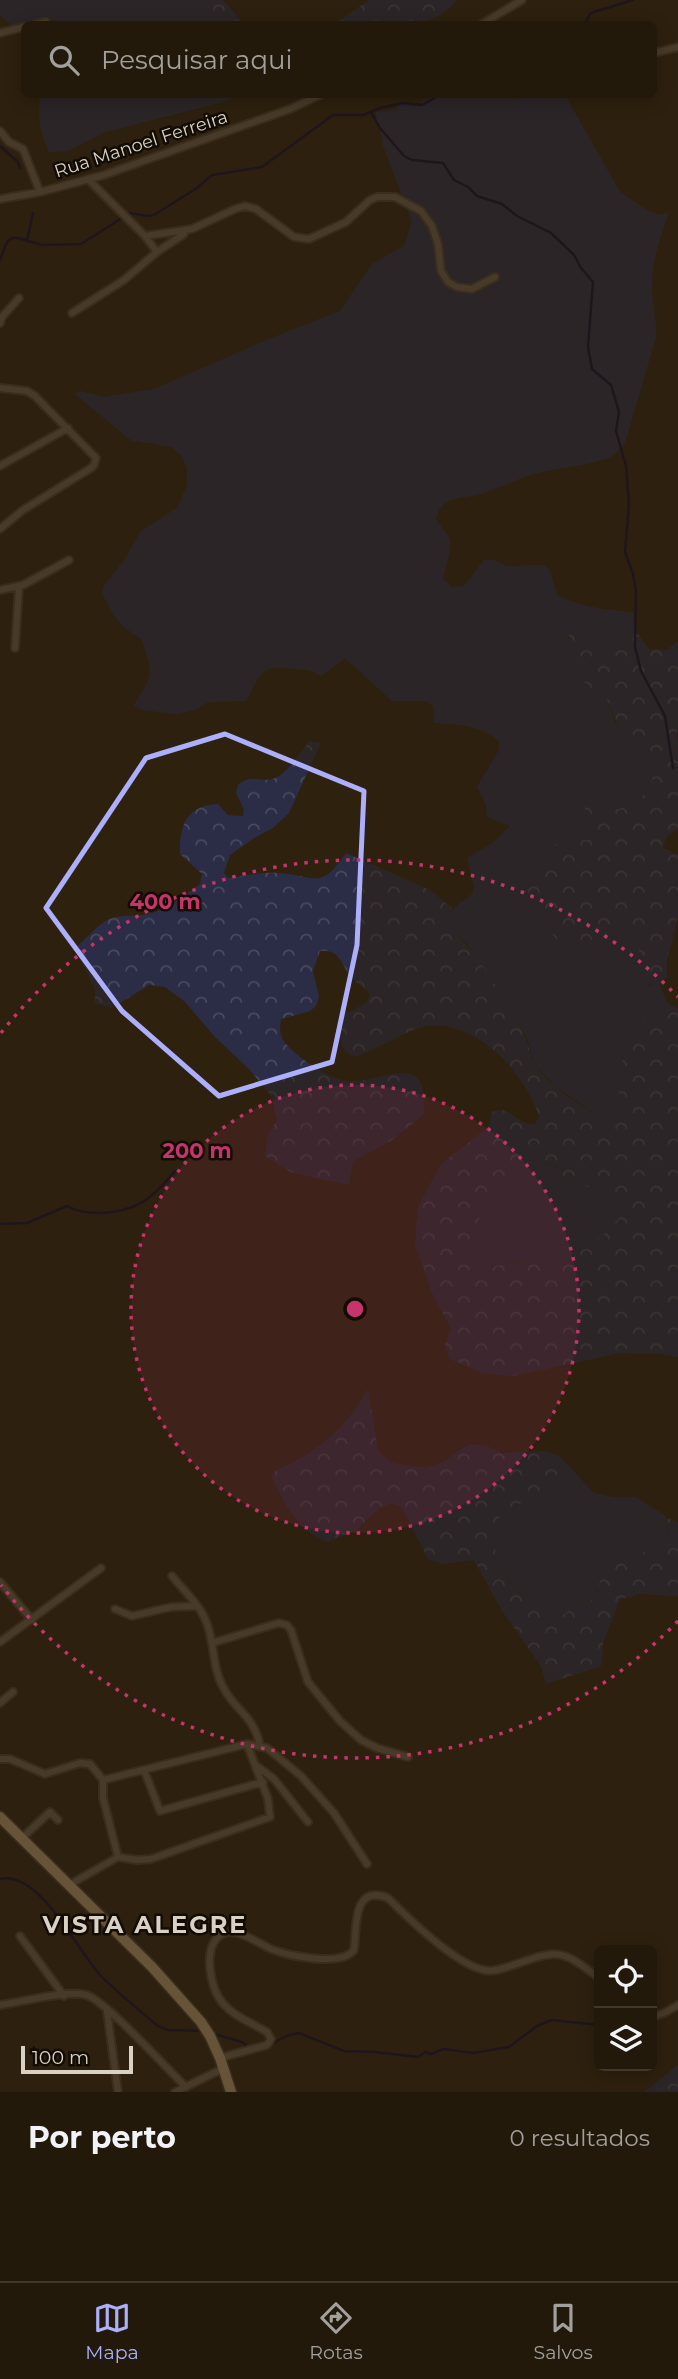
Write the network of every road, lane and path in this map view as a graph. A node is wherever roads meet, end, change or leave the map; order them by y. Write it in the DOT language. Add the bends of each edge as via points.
graph roads {
  1 [pos="522,0"];
  2 [pos="487,21"];
  3 [pos="21,28"];
  4 [pos="0,33"];
  5 [pos="678,47"];
  6 [pos="657,52"];
  7 [pos="313,98"];
  8 [pos="0,131"];
  9 [pos="88,179"];
  10 [pos="40,192"];
  11 [pos="0,199"];
  12 [pos="192,229"];
  13 [pos="145,236"];
  14 [pos="157,252"];
  15 [pos="495,277"];
  16 [pos="19,298"];
  17 [pos="72,313"];
  18 [pos="0,323"];
  19 [pos="0,388"];
  20 [pos="68,428"];
  21 [pos="0,466"];
  22 [pos="0,529"];
  23 [pos="69,560"];
  24 [pos="19,586"];
  25 [pos="0,590"];
  26 [pos="15,649"];
  27 [pos="101,1568"];
  28 [pos="172,1576"];
  29 [pos="0,1582"];
  30 [pos="196,1606"];
  31 [pos="115,1609"];
  32 [pos="32,1620"];
  33 [pos="0,1642"];
  34 [pos="212,1643"];
  35 [pos="13,1692"];
  36 [pos="0,1703"];
  37 [pos="247,1744"];
  38 [pos="260,1746"];
  39 [pos="408,1757"];
  40 [pos="0,1759"];
  41 [pos="256,1766"];
  42 [pos="144,1770"];
  43 [pos="103,1780"];
  44 [pos="263,1782"];
  45 [pos="0,1817"];
  46 [pos="58,1820"];
  47 [pos="308,1822"];
  48 [pos="22,1838"];
  49 [pos="118,1857"];
  50 [pos="368,1864"];
  51 [pos="69,1885"];
  52 [pos="20,1936"];
  53 [pos="594,1974"];
  54 [pos="64,1996"];
  55 [pos="0,2005"];
  56 [pos="678,2005"];
  57 [pos="107,2010"];
  58 [pos="657,2015"];
  59 [pos="222,2063"];
  60 [pos="186,2087"];
  61 [pos="118,2092"];
  62 [pos="176,2092"];
  63 [pos="231,2092"];
  1 -- 2 [label="street"];
  3 -- 4 [label="street"];
  5 -- 6 [label="street"];
  7 -- 9 [label="street, Rua Manoel Ferreira"];
  8 -- 10 [label="street" via="23,149"];
  9 -- 10 [label="street, Rua Manoel Ferreira"];
  9 -- 13 [label="street"];
  10 -- 11 [label="street, Rua Manoel Ferreira"];
  12 -- 13 [label="street"];
  12 -- 14 [label="street"];
  12 -- 15 [label="street" via="245,206 294,237 309,239 346,222 370,200 395,197 421,211 432,226 440,271 448,282 472,289"];
  13 -- 14 [label="street"];
  14 -- 17 [label="street" via="124,280"];
  16 -- 18 [label="street"];
  19 -- 20 [label="street" via="36,396"];
  20 -- 21 [label="street"];
  20 -- 22 [label="street" via="94,454 94,465"];
  23 -- 24 [label="street"];
  24 -- 25 [label="street"];
  24 -- 26 [label="street"];
  27 -- 32 [label="street"];
  28 -- 30 [label="street"];
  29 -- 32 [label="street"];
  30 -- 31 [label="street" via="132,1616"];
  30 -- 34 [label="street" via="204,1615"];
  32 -- 33 [label="street"];
  34 -- 38 [label="street" via="222,1686 253,1723"];
  34 -- 39 [label="street" via="279,1623 287,1625 308,1682 340,1721 369,1744"];
  35 -- 36 [label="street"];
  37 -- 38 [label="street"];
  37 -- 41 [label="street"];
  37 -- 42 [label="street"];
  38 -- 50 [label="street" via="277,1755 320,1795"];
  40 -- 43 [label="street" via="45,1774 90,1764"];
  41 -- 44 [label="street"];
  41 -- 47 [label="street" via="274,1779"];
  42 -- 43 [label="street"];
  42 -- 44 [label="street" via="160,1811"];
  43 -- 49 [label="street"];
  44 -- 49 [label="street" via="270,1817 151,1859"];
  45 -- 48 [label="main road"];
  46 -- 48 [label="street" via="50,1812"];
  48 -- 51 [label="main road"];
  49 -- 51 [label="street"];
  51 -- 59 [label="main road" via="201,2022"];
  52 -- 54 [label="street"];
  53 -- 59 [label="street" via="561,1954 542,1955 500,1969 480,1969 445,1948 388,1898 378,1895 360,1907 354,1951 343,1959 285,1953 236,1932 218,1937 209,1959 215,1993 224,2007 267,2032 271,2039 267,2045"];
  54 -- 55 [label="street"];
  54 -- 57 [label="street" via="86,1995"];
  56 -- 58 [label="street"];
  57 -- 60 [label="street"];
  57 -- 61 [label="street"];
  59 -- 60 [label="street"];
  59 -- 63 [label="main road"];
  60 -- 62 [label="street"];
}
